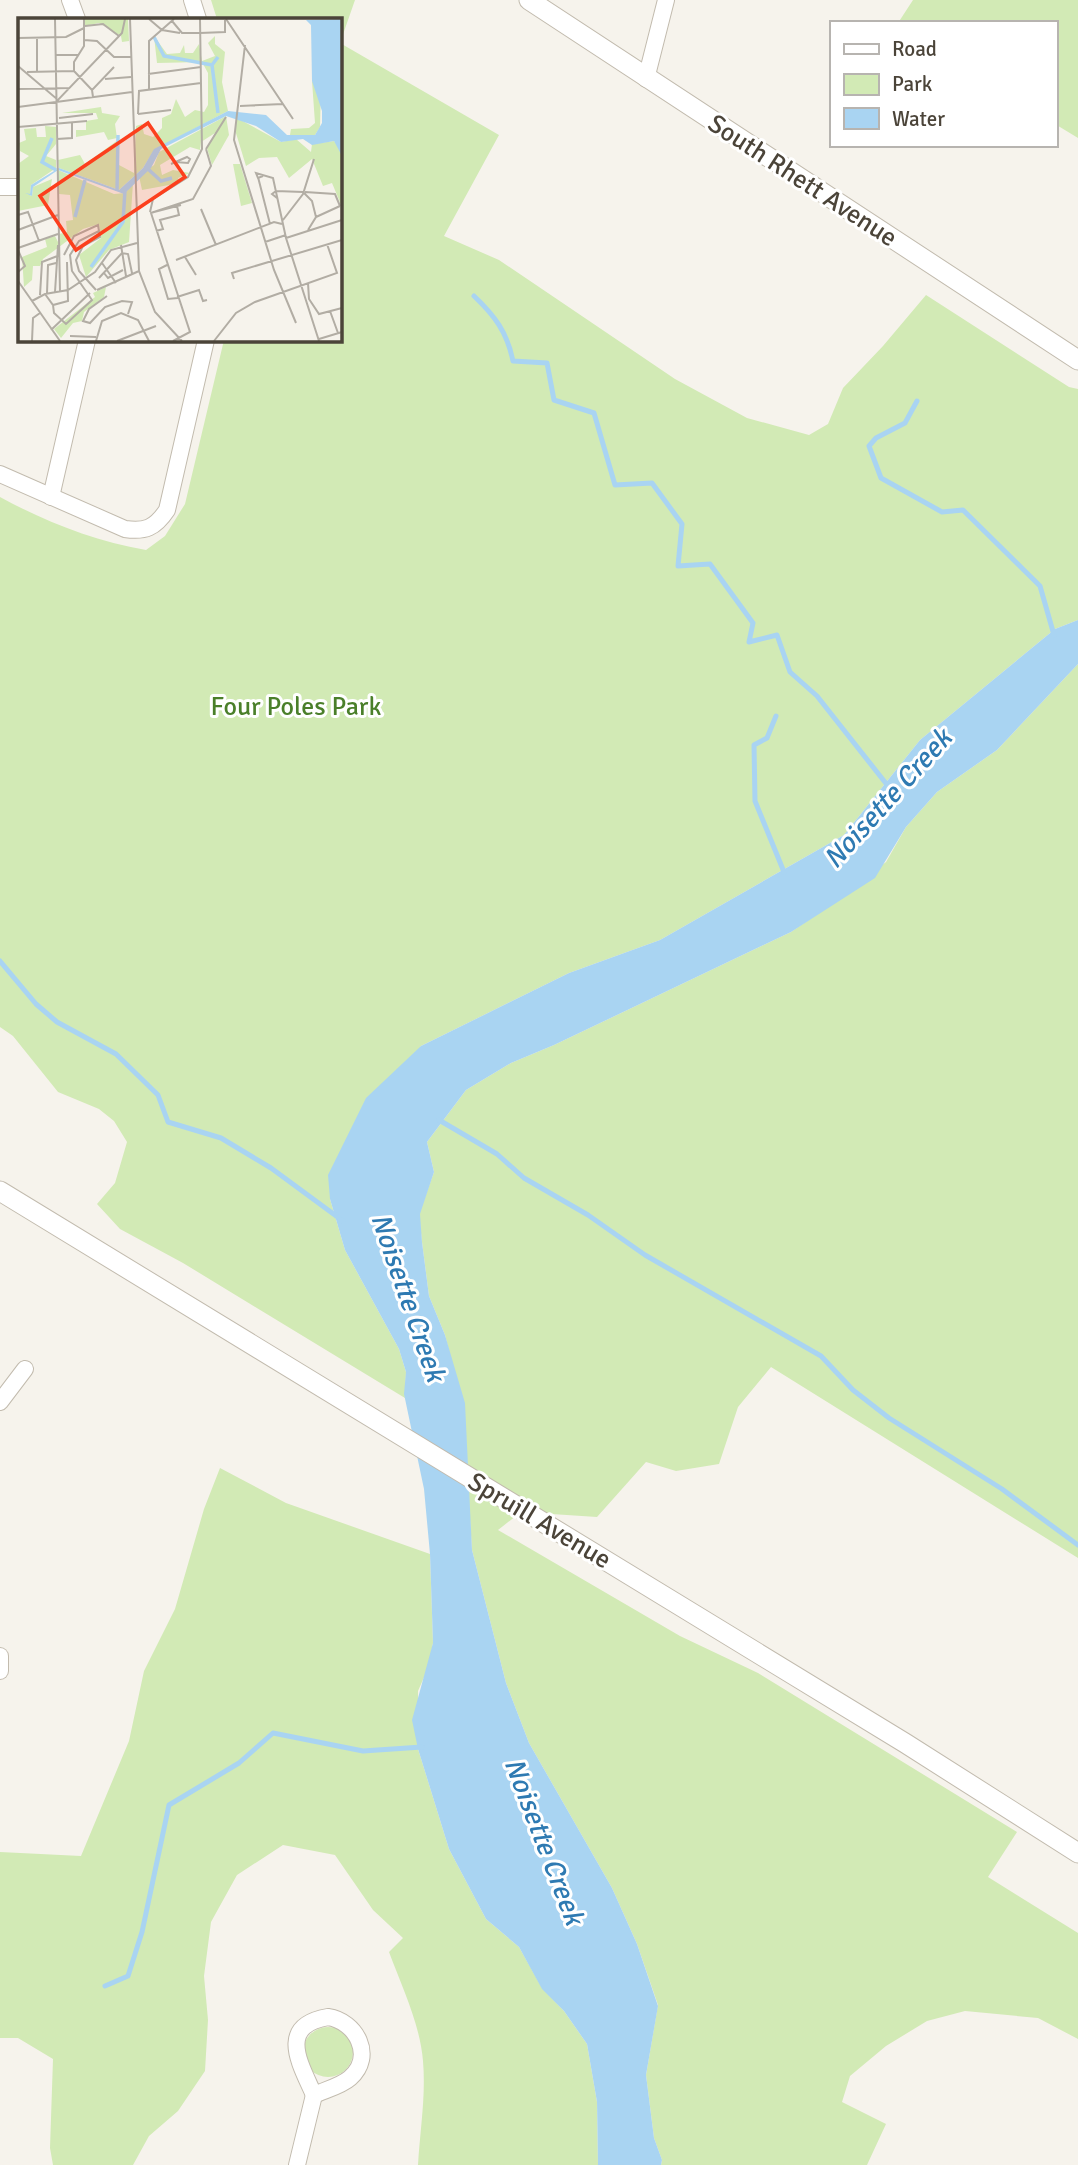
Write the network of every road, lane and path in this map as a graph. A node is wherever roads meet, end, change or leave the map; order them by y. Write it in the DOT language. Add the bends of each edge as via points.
graph roads {
  1 [pos="70,0"];
  2 [pos="192,0"];
  3 [pos="529,0"];
  4 [pos="666,0"];
  5 [pos="77,18"];
  6 [pos="198,18"];
  7 [pos="646,79"];
  8 [pos="0,187"];
  9 [pos="18,187"];
  10 [pos="87,341"];
  11 [pos="206,341"];
  12 [pos="1078,360"];
  13 [pos="0,474"];
  14 [pos="51,497"];
  15 [pos="0,1191"];
  16 [pos="25,1369"];
  17 [pos="0,1402"];
  18 [pos="0,1656"];
  19 [pos="0,1671"];
  20 [pos="1078,1853"];
  21 [pos="314,2095"];
  22 [pos="297,2165"];
  1 -- 5 [label="street"];
  2 -- 6 [label="street"];
  3 -- 7 [label="street, South Rhett Avenue"];
  4 -- 7 [label="street"];
  7 -- 12 [label="street, South Rhett Avenue"];
  8 -- 9 [label="street"];
  10 -- 14 [label="street"];
  11 -- 14 [label="street" via="167,510 153,527 124,529"];
  13 -- 14 [label="street"];
  15 -- 20 [label="street, Spruill Avenue"];
  16 -- 17 [label="street"];
  18 -- 19 [label="street"];
  21 -- 21 [label="street" via="349,2079 361,2061 356,2033 339,2019 314,2020 296,2041 296,2058"];
  21 -- 22 [label="street"];
}
